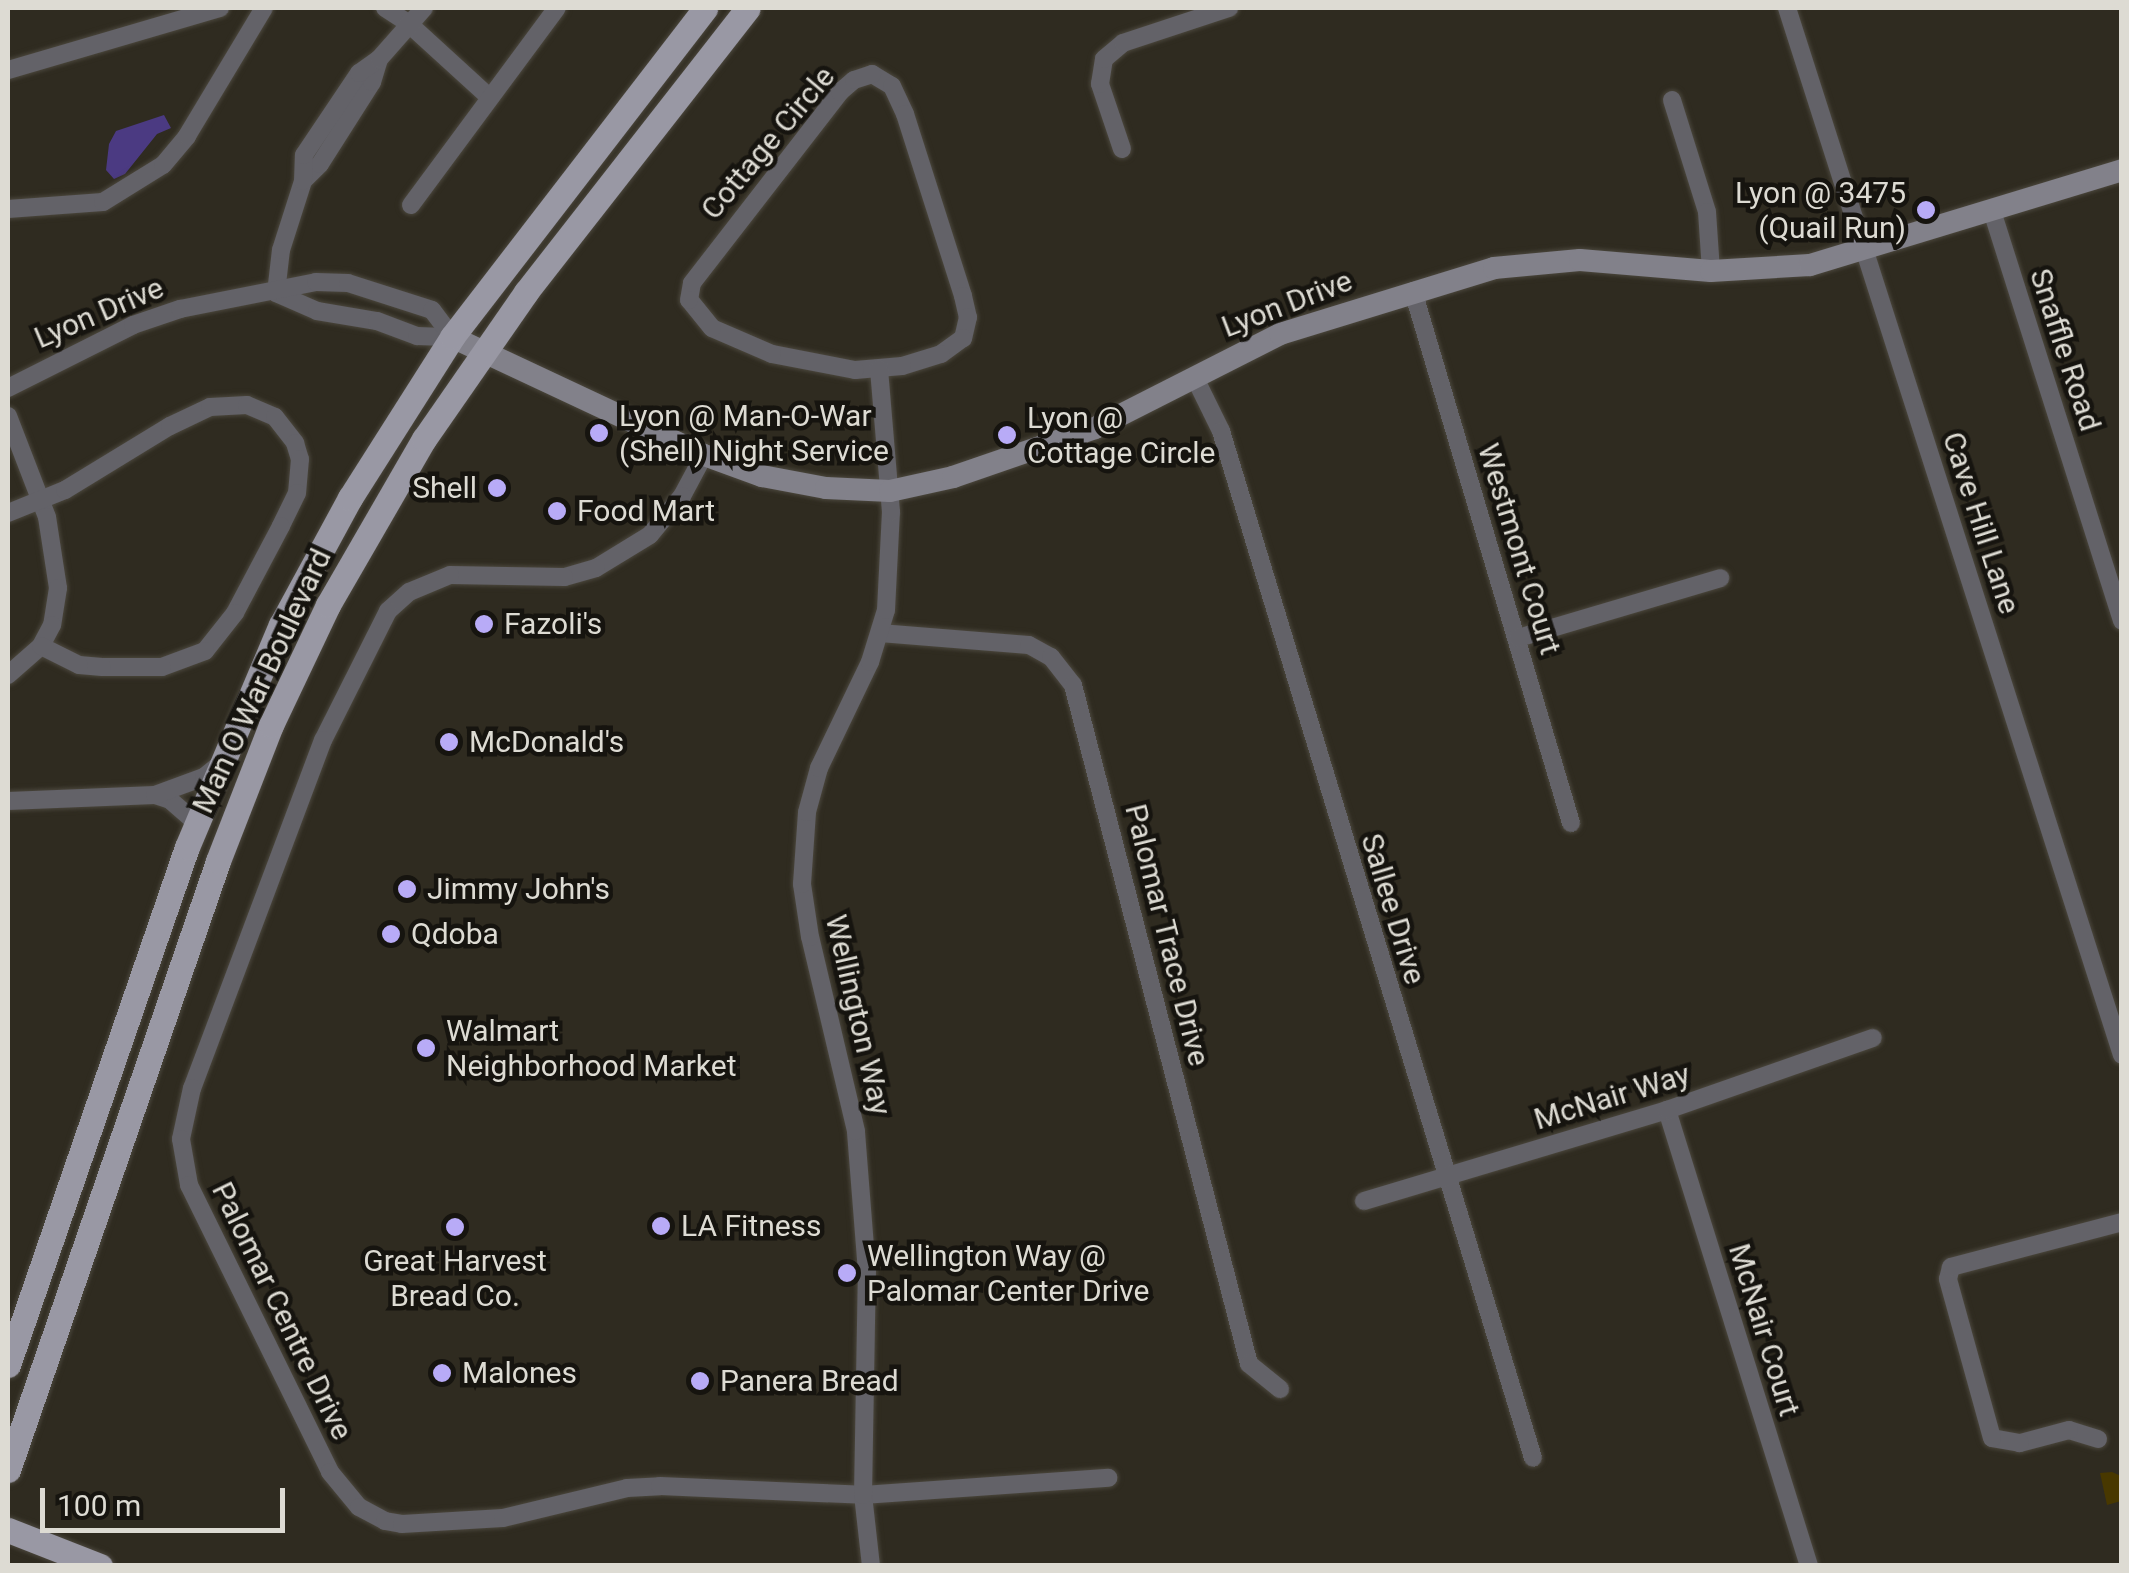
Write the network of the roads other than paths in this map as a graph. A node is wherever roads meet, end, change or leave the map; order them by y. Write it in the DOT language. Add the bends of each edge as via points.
graph roads {
  1 [pos="220,8"];
  2 [pos="264,8"];
  3 [pos="385,8"];
  4 [pos="424,8"];
  5 [pos="556,8"];
  6 [pos="705,8"];
  7 [pos="748,8"];
  8 [pos="1230,8"];
  9 [pos="1787,8"];
  10 [pos="182,13"];
  11 [pos="408,22"];
  12 [pos="8,70"];
  13 [pos="489,97"];
  14 [pos="1672,100"];
  15 [pos="1122,148"];
  16 [pos="2122,170"];
  17 [pos="411,205"];
  18 [pos="8,209"];
  19 [pos="1992,211"];
  20 [pos="1865,250"];
  21 [pos="1712,271"];
  22 [pos="1413,291"];
  23 [pos="276,293"];
  24 [pos="452,336"];
  25 [pos="484,352"];
  26 [pos="878,369"];
  27 [pos="1195,378"];
  28 [pos="8,388"];
  29 [pos="8,416"];
  30 [pos="704,455"];
  31 [pos="890,491"];
  32 [pos="42,502"];
  33 [pos="8,513"];
  34 [pos="1720,578"];
  35 [pos="2122,621"];
  36 [pos="880,633"];
  37 [pos="1518,638"];
  38 [pos="41,646"];
  39 [pos="8,675"];
  40 [pos="220,764"];
  41 [pos="155,794"];
  42 [pos="8,801"];
  43 [pos="196,822"];
  44 [pos="1571,823"];
  45 [pos="1873,1038"];
  46 [pos="2122,1055"];
  47 [pos="1667,1110"];
  48 [pos="1445,1178"];
  49 [pos="1364,1201"];
  50 [pos="2122,1222"];
  51 [pos="8,1365"];
  52 [pos="1280,1389"];
  53 [pos="2098,1439"];
  54 [pos="1532,1458"];
  55 [pos="8,1470"];
  56 [pos="1108,1478"];
  57 [pos="863,1495"];
  58 [pos="8,1530"];
  59 [pos="100,1566"];
  60 [pos="872,1566"];
  61 [pos="1810,1566"];
  1 -- 10 [label="street"];
  2 -- 18 [label="street" via="164,165 104,202"];
  3 -- 11 [label="street"];
  4 -- 11 [label="street"];
  5 -- 13 [label="street"];
  6 -- 24 [label="main road, Man O War Boulevard"];
  7 -- 25 [label="main road, Man O War Boulevard"];
  8 -- 15 [label="street" via="1124,43 1104,58 1100,84"];
  9 -- 20 [label="street, Cave Hill Lane"];
  10 -- 12 [label="street"];
  11 -- 13 [label="street"];
  11 -- 23 [label="street" via="303,181 281,250"];
  13 -- 17 [label="street"];
  14 -- 21 [label="street" via="1707,212"];
  16 -- 19 [label="street, Lyon Drive"];
  19 -- 20 [label="street, Lyon Drive"];
  19 -- 35 [label="street, Snaffle Road"];
  20 -- 21 [label="street, Lyon Drive" via="1772,270"];
  20 -- 46 [label="street, Cave Hill Lane"];
  21 -- 22 [label="street, Lyon Drive" via="1580,260 1494,268"];
  22 -- 27 [label="street, Lyon Drive" via="1280,334"];
  22 -- 37 [label="street, Westmont Court"];
  23 -- 24 [label="street, Lyon Drive" via="317,311 417,336"];
  23 -- 24 [label="street, Lyon Drive" via="316,282 348,284 432,310"];
  23 -- 28 [label="street, Lyon Drive" via="180,309 133,325"];
  24 -- 25 [label="street, Lyon Drive"];
  24 -- 40 [label="main road, Man O War Boulevard" via="319,554"];
  25 -- 30 [label="street, Lyon Drive"];
  25 -- 55 [label="main road, Man O War Boulevard" via="370,528 271,725 192,931"];
  26 -- 26 [label="street, Cottage Circle" via="950,349 963,338 968,317 897,94 872,74 840,92 700,270 689,300 712,328 772,354 828,367"];
  26 -- 31 [label="street"];
  27 -- 31 [label="street, Lyon Drive" via="1047,446"];
  27 -- 48 [label="street, Sallee Drive" via="1221,430"];
  29 -- 32 [label="street"];
  30 -- 31 [label="street, Lyon Drive" via="793,484"];
  30 -- 57 [label="street, Palomar Centre Drive" via="650,535 596,568 564,576 450,575 409,592 388,612 323,740 240,953 183,1122 184,1170 330,1472 372,1516 402,1524 503,1518 660,1486"];
  31 -- 36 [label="street, Wellington Way" via="891,552"];
  32 -- 33 [label="street"];
  32 -- 38 [label="street" via="58,588"];
  32 -- 38 [label="street" via="210,407 248,405 275,417 300,459 296,494 281,526 235,613 205,651 162,666 102,667 78,665"];
  34 -- 37 [label="street"];
  36 -- 52 [label="street, Palomar Trace Drive" via="1029,645 1051,657 1073,685 1249,1364"];
  36 -- 57 [label="street, Wellington Way" via="819,768 806,812 802,884 856,1130 866,1272"];
  37 -- 44 [label="street, Westmont Court"];
  38 -- 39 [label="street"];
  40 -- 41 [label="street" via="204,777"];
  40 -- 43 [label="main road, Man O War Boulevard"];
  41 -- 42 [label="street"];
  41 -- 43 [label="street"];
  43 -- 51 [label="main road, Man O War Boulevard"];
  45 -- 47 [label="street, McNair Way"];
  47 -- 48 [label="street, McNair Way"];
  47 -- 61 [label="street, McNair Court"];
  48 -- 49 [label="street, McNair Way"];
  48 -- 54 [label="street, Sallee Drive"];
  50 -- 53 [label="street" via="1951,1267 1948,1278 1992,1438 2020,1443 2069,1430"];
  56 -- 57 [label="street, Palomar Centre Drive"];
  57 -- 60 [label="street, Wellington Way"];
  58 -- 59 [label="main road"];
}
